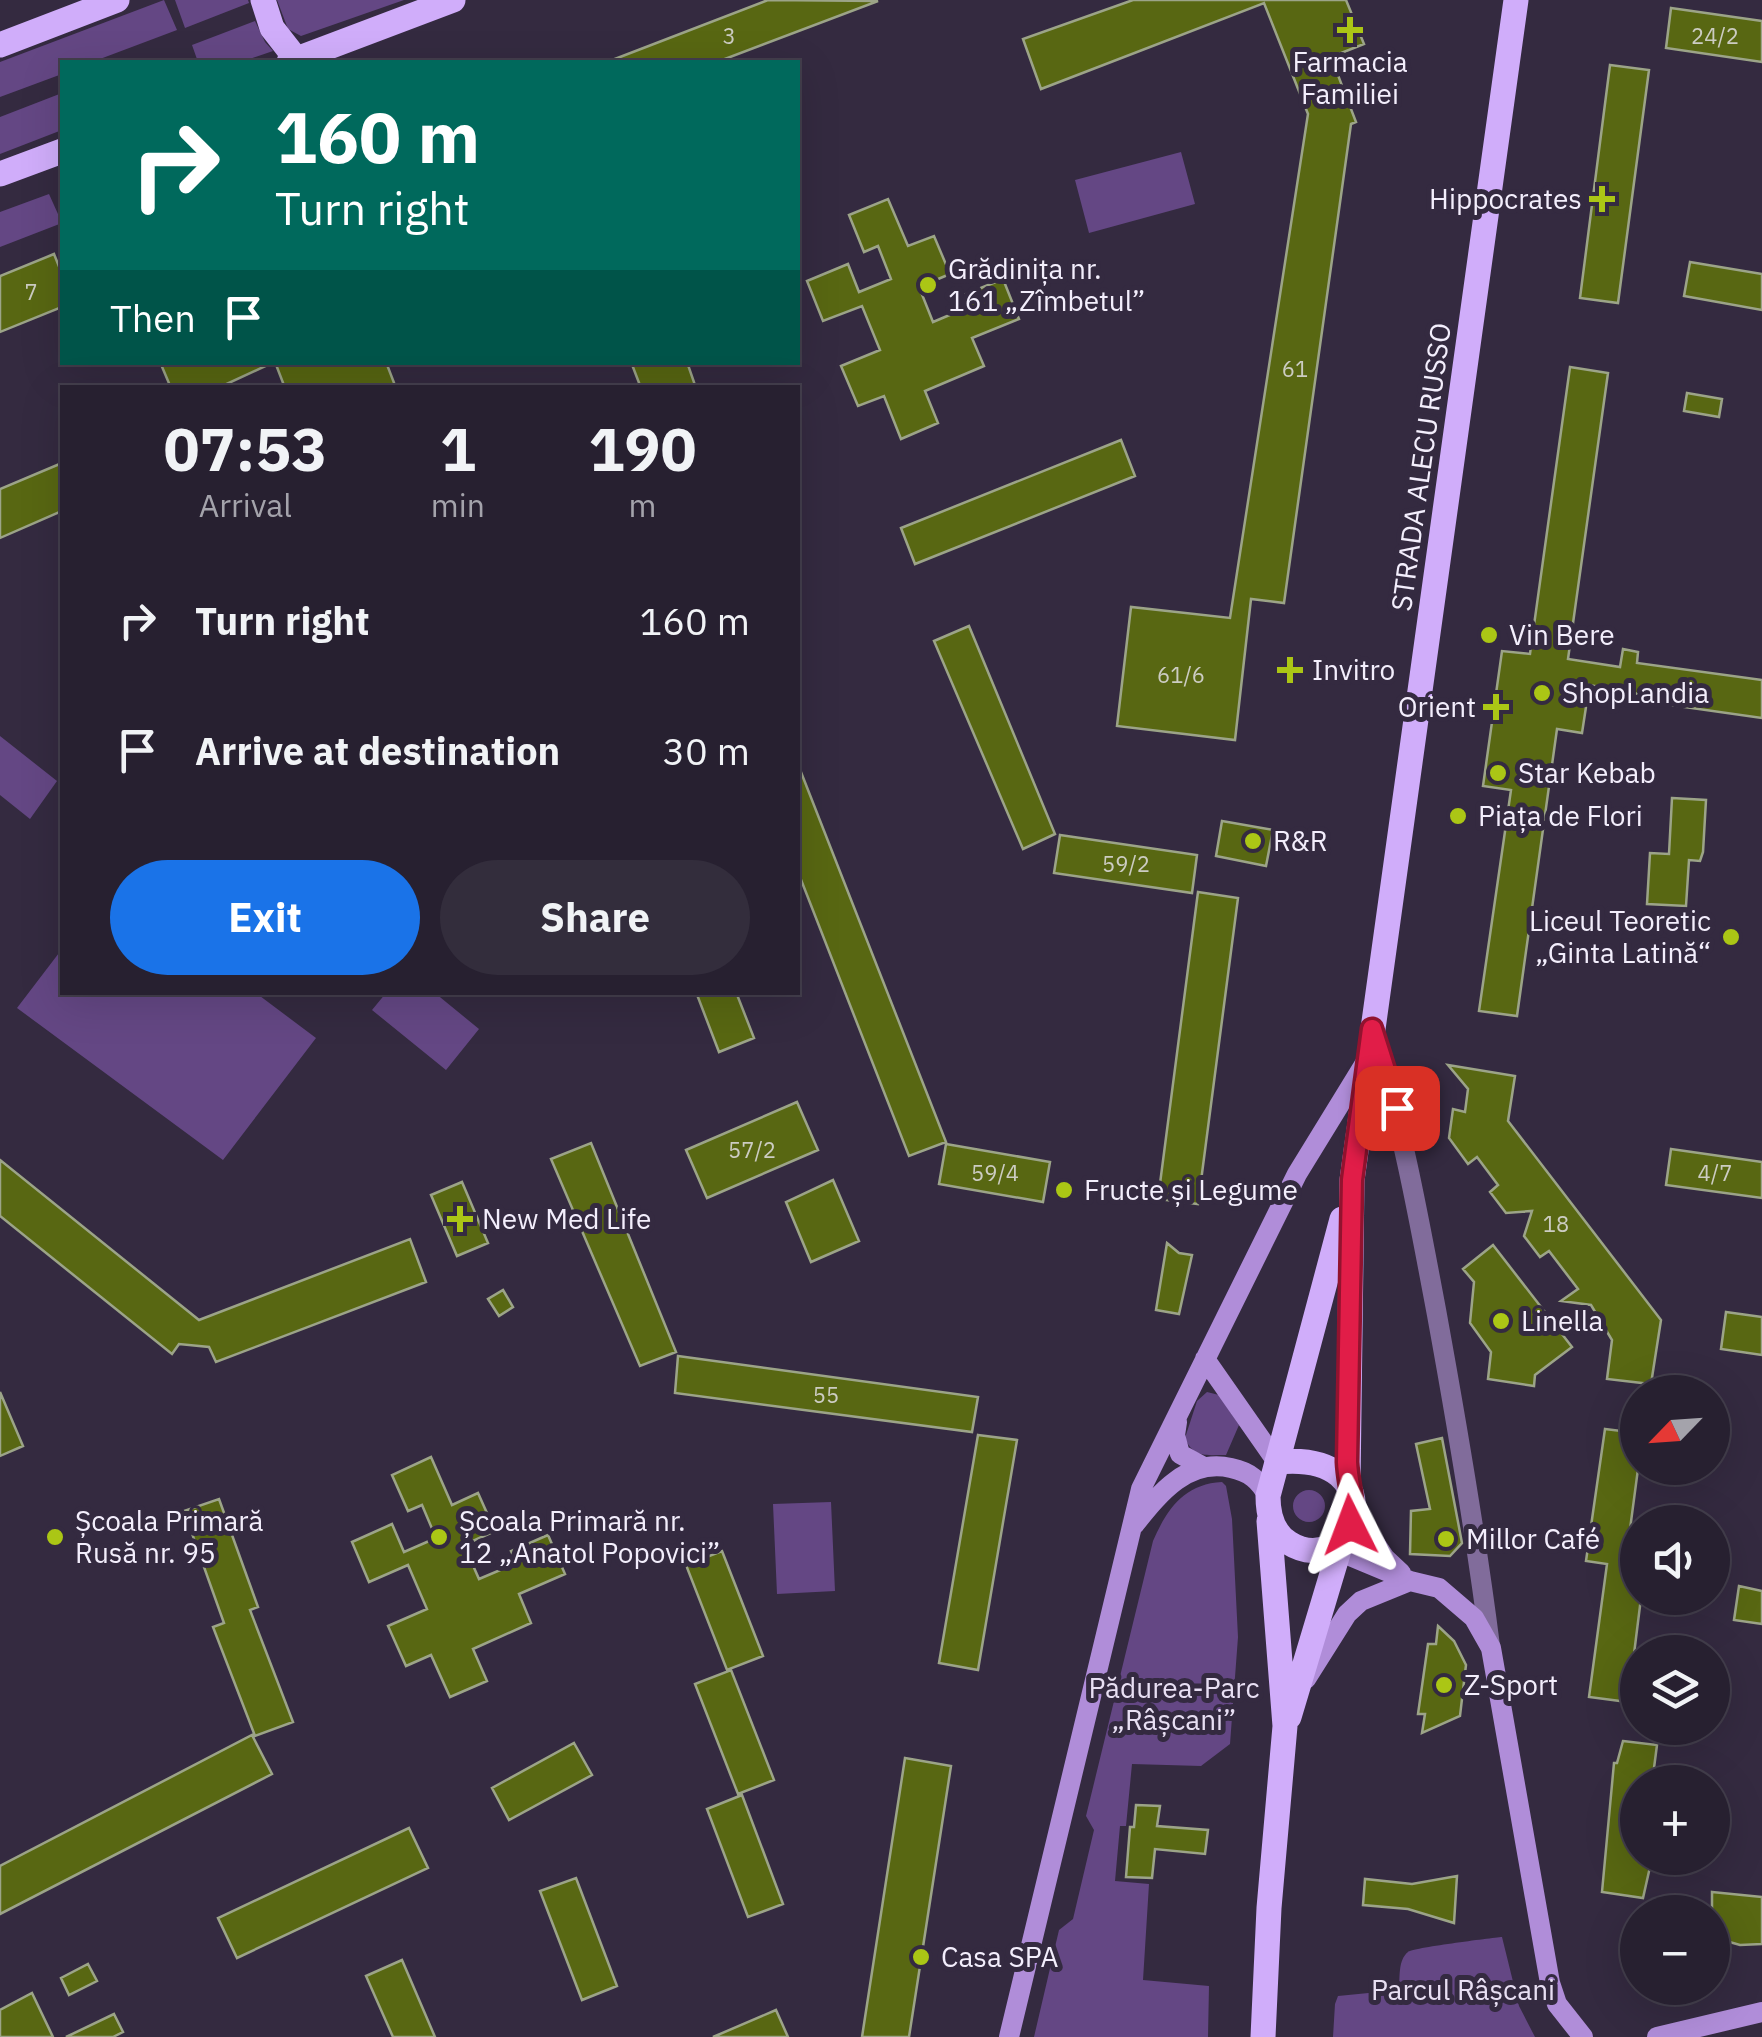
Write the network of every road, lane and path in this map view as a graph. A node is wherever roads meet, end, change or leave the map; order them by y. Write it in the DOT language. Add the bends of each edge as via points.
graph roads {
  1 [pos="117,0"];
  2 [pos="262,0"];
  3 [pos="453,0"];
  4 [pos="1516,0"];
  5 [pos="0,45"];
  6 [pos="292,60"];
  7 [pos="296,60"];
  8 [pos="60,152"];
  9 [pos="0,174"];
  10 [pos="1372,1029"];
  11 [pos="1368,1058"];
  12 [pos="1352,1180"];
  13 [pos="1205,1358"];
  14 [pos="1226,1391"];
  15 [pos="1190,1392"];
  16 [pos="1178,1418"];
  17 [pos="1277,1462"];
  18 [pos="1202,1466"];
  19 [pos="1348,1485"];
  20 [pos="1268,1503"];
  21 [pos="1354,1512"];
  22 [pos="1133,1526"];
  23 [pos="1333,1546"];
  24 [pos="1410,1581"];
  25 [pos="1490,1648"];
  26 [pos="1299,1690"];
  27 [pos="1285,1726"];
  28 [pos="1762,2012"];
  29 [pos="1008,2037"];
  30 [pos="1263,2037"];
  31 [pos="1583,2037"];
  32 [pos="1657,2037"];
  1 -- 5 [label="main road"];
  2 -- 6 [label="main road"];
  3 -- 7 [label="main road"];
  4 -- 10 [label="main road, STRADA ALECU RUSSO"];
  8 -- 9 [label="main road"];
  10 -- 11 [label="main road, STRADA ALECU RUSSO"];
  10 -- 25 [label="street" via="1410,1170"];
  11 -- 12 [label="main road, STRADA ALECU RUSSO"];
  11 -- 13 [label="main road" via="1297,1174"];
  12 -- 17 [label="main road, STRADA ALECU RUSSO"];
  12 -- 19 [label="main road, STRADA ALECU RUSSO"];
  13 -- 14 [label="main road"];
  13 -- 15 [label="main road"];
  14 -- 15 [label="main road" via="1211,1384"];
  14 -- 17 [label="main road"];
  15 -- 16 [label="main road"];
  16 -- 18 [label="main road" via="1180,1454"];
  16 -- 22 [label="main road" via="1140,1489"];
  17 -- 19 [label="main road" via="1313,1461"];
  17 -- 20 [label="main road"];
  18 -- 20 [label="main road" via="1248,1473"];
  18 -- 22 [label="main road" via="1158,1494"];
  19 -- 21 [label="main road"];
  20 -- 23 [label="main road" via="1280,1537 1304,1550"];
  20 -- 27 [label="main road"];
  21 -- 23 [label="main road"];
  21 -- 24 [label="main road"];
  22 -- 29 [label="main road"];
  23 -- 24 [label="main road"];
  23 -- 26 [label="main road"];
  24 -- 25 [label="main road" via="1453,1597"];
  24 -- 26 [label="main road" via="1346,1614"];
  25 -- 31 [label="main road" via="1550,1984"];
  26 -- 27 [label="main road"];
  27 -- 30 [label="main road"];
  28 -- 32 [label="main road"];
}
